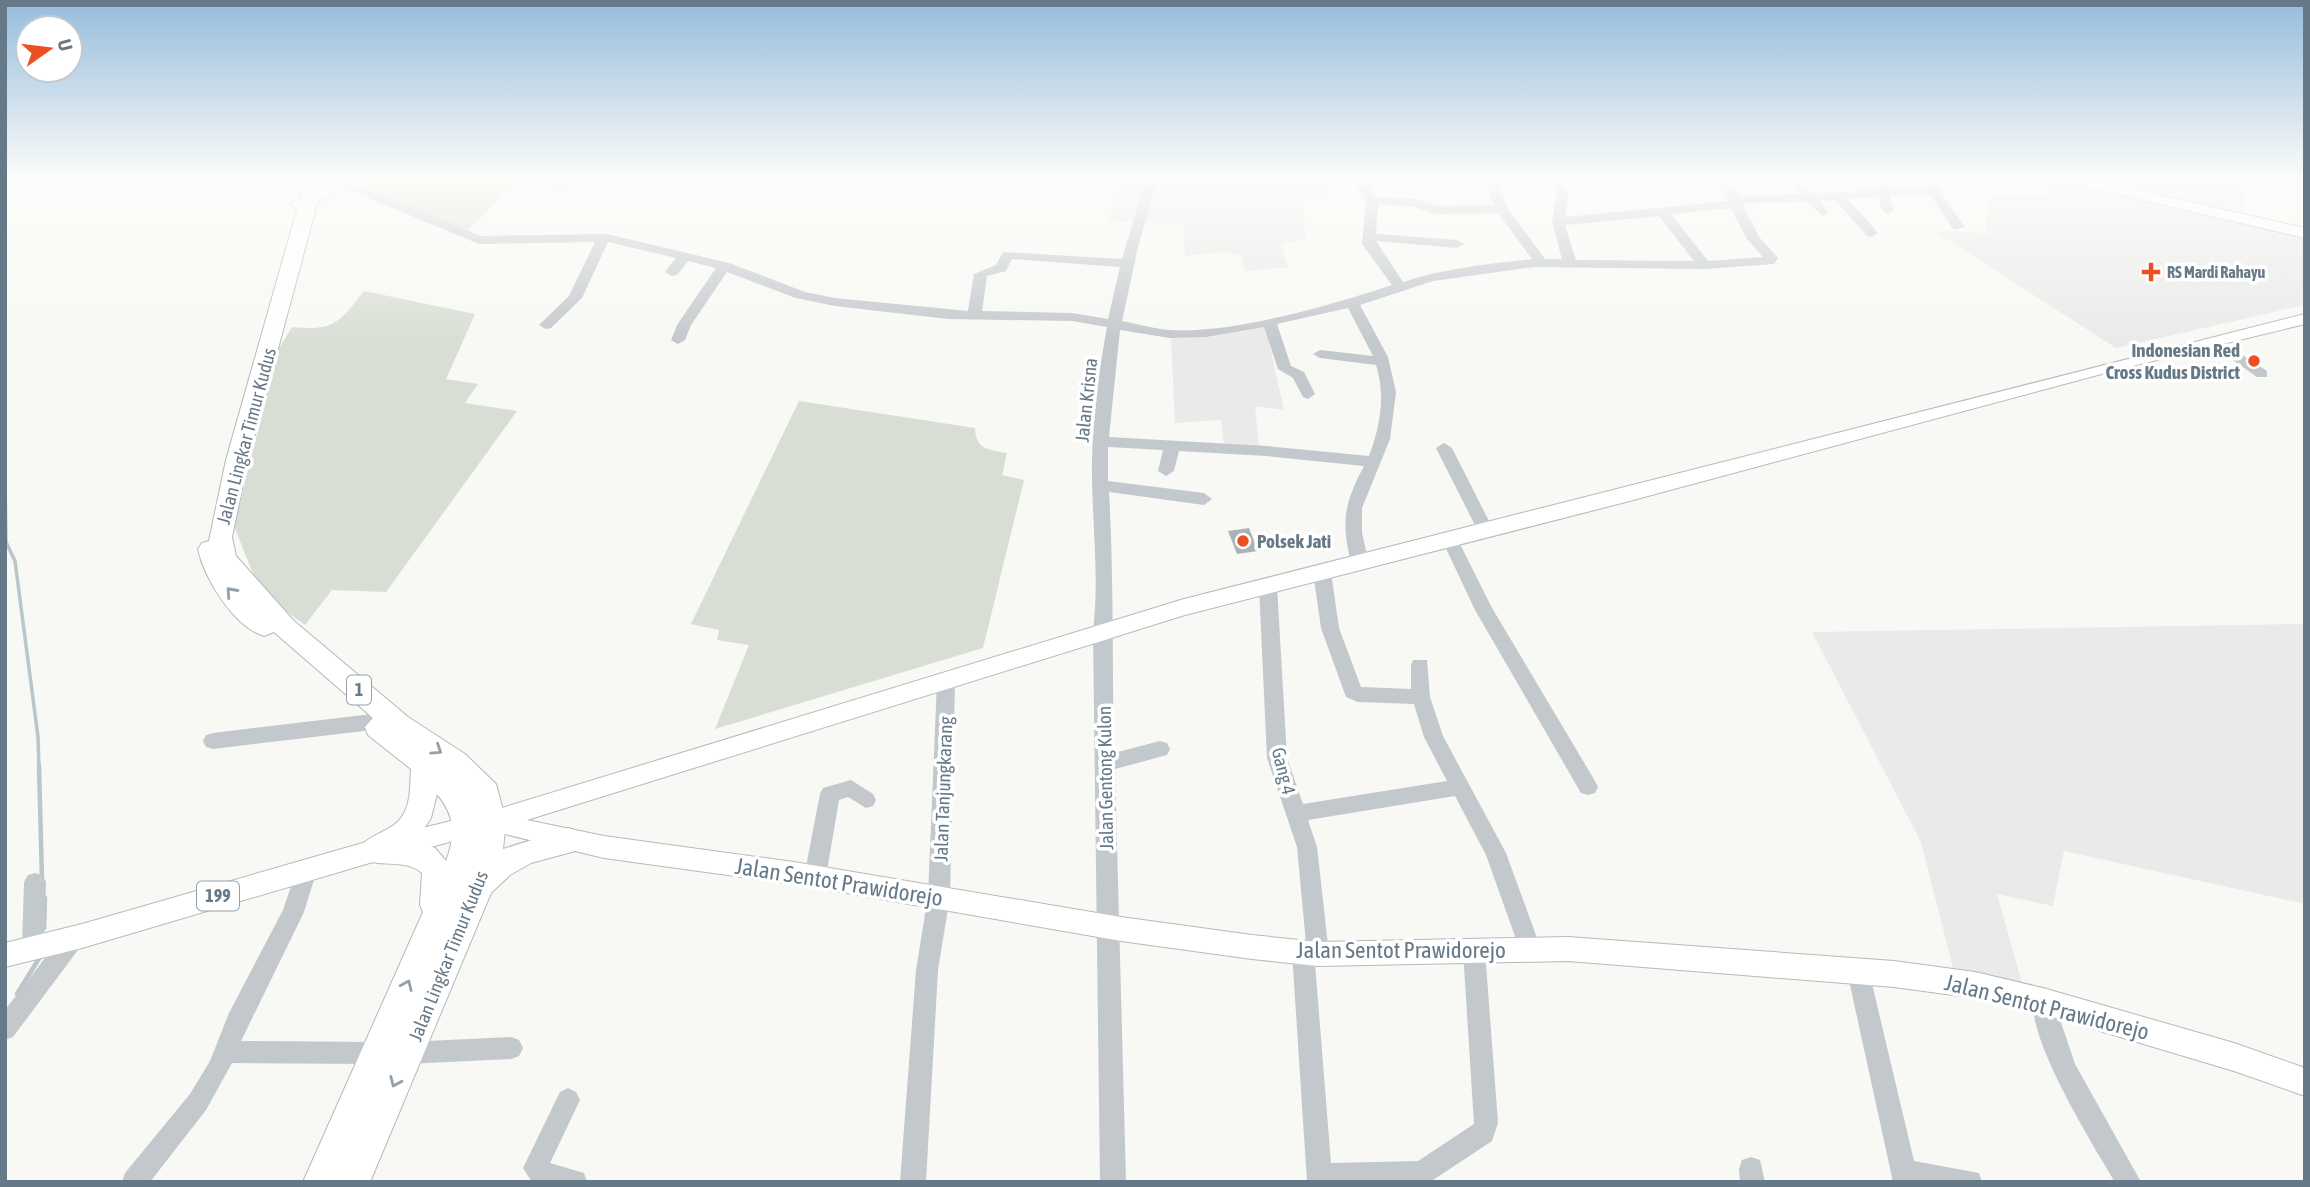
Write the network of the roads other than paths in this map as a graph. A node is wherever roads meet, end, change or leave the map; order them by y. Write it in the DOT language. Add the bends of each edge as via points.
graph roads {
  1 [pos="303,233"];
  2 [pos="305,233"];
  3 [pos="459,233"];
  4 [pos="1136,233"];
  5 [pos="1368,233"];
  6 [pos="1520,233"];
  7 [pos="1561,233"];
  8 [pos="1679,233"];
  9 [pos="1750,233"];
  10 [pos="1368,237"];
  11 [pos="603,238"];
  12 [pos="1457,244"];
  13 [pos="685,256"];
  14 [pos="1127,263"];
  15 [pos="1541,263"];
  16 [pos="1570,263"];
  17 [pos="1704,265"];
  18 [pos="724,266"];
  19 [pos="672,272"];
  20 [pos="1399,286"];
  21 [pos="1352,303"];
  22 [pos="974,316"];
  23 [pos="2305,319"];
  24 [pos="1269,322"];
  25 [pos="1115,323"];
  26 [pos="546,325"];
  27 [pos="678,340"];
  28 [pos="2215,341"];
  29 [pos="1320,354"];
  30 [pos="1382,360"];
  31 [pos="2262,374"];
  32 [pos="1308,394"];
  33 [pos="1101,442"];
  34 [pos="1172,447"];
  35 [pos="1444,448"];
  36 [pos="1374,462"];
  37 [pos="1166,471"];
  38 [pos="1102,486"];
  39 [pos="1205,499"];
  40 [pos="1486,530"];
  41 [pos="1450,540"];
  42 [pos="1360,563"];
  43 [pos="1322,572"];
  44 [pos="1268,586"];
  45 [pos="1102,631"];
  46 [pos="1420,665"];
  47 [pos="946,681"];
  48 [pos="1421,697"];
  49 [pos="372,722"];
  50 [pos="213,741"];
  51 [pos="1160,749"];
  52 [pos="1105,763"];
  53 [pos="425,767"];
  54 [pos="1460,787"];
  55 [pos="1588,787"];
  56 [pos="866,800"];
  57 [pos="1295,814"];
  58 [pos="480,823"];
  59 [pos="569,841"];
  60 [pos="373,850"];
  61 [pos="306,870"];
  62 [pos="815,877"];
  63 [pos="34,882"];
  64 [pos="479,885"];
  65 [pos="939,896"];
  66 [pos="1107,925"];
  67 [pos="429,936"];
  68 [pos="68,940"];
  69 [pos="33,947"];
  70 [pos="1530,949"];
  71 [pos="1474,951"];
  72 [pos="1310,953"];
  73 [pos="5,956"];
  74 [pos="1858,971"];
  75 [pos="2043,1002"];
  76 [pos="5,1029"];
  77 [pos="511,1048"];
  78 [pos="223,1052"];
  79 [pos="392,1053"];
  80 [pos="2305,1082"];
  81 [pos="568,1100"];
  82 [pos="1425,1177"];
  83 [pos="1906,1177"];
  84 [pos="1320,1179"];
  85 [pos="134,1182"];
  86 [pos="320,1182"];
  87 [pos="352,1182"];
  88 [pos="575,1182"];
  89 [pos="913,1182"];
  90 [pos="1113,1182"];
  91 [pos="1970,1182"];
  92 [pos="2129,1182"];
  49 -- 1 [label="highway, Jalan Lingkar Timur Kudus / 1, one-way" via="225,587 210,551 225,461"];
  2 -- 58 [label="highway, Jalan Lingkar Timur Kudus / 1, one-way" via="237,460 220,537 225,559 285,628 399,725 455,762 486,792"];
  3 -- 11 [label="street" via="479,240"];
  4 -- 14 [label="street, Jalan Krisna"];
  5 -- 10 [label="street"];
  6 -- 15 [label="street"];
  7 -- 16 [label="street"];
  8 -- 17 [label="street"];
  9 -- 17 [label="street" via="1771,260"];
  10 -- 12 [label="street"];
  10 -- 20 [label="street"];
  11 -- 13 [label="street"];
  11 -- 26 [label="street" via="575,298"];
  13 -- 18 [label="street"];
  13 -- 19 [label="street"];
  14 -- 22 [label="street" via="1008,255 1001,268 981,274"];
  14 -- 25 [label="street, Jalan Krisna"];
  15 -- 16 [label="street"];
  15 -- 20 [label="street" via="1461,271"];
  16 -- 17 [label="street"];
  18 -- 22 [label="street" via="819,299"];
  18 -- 27 [label="street"];
  20 -- 21 [label="street"];
  21 -- 24 [label="street"];
  21 -- 30 [label="street"];
  22 -- 25 [label="street"];
  23 -- 28 [label="main road"];
  24 -- 25 [label="street" via="1182,334"];
  24 -- 32 [label="street" via="1285,369 1299,375"];
  25 -- 33 [label="street, Jalan Krisna"];
  28 -- 31 [label="street"];
  28 -- 40 [label="main road"];
  29 -- 30 [label="street"];
  30 -- 36 [label="street" via="1389,391 1388,416"];
  33 -- 34 [label="street"];
  33 -- 38 [label="street, Jalan Krisna"];
  34 -- 36 [label="street"];
  34 -- 37 [label="street"];
  35 -- 40 [label="street"];
  36 -- 42 [label="street" via="1353,514"];
  38 -- 39 [label="street"];
  38 -- 45 [label="street, Jalan Krisna" via="1107,547"];
  40 -- 41 [label="main road"];
  41 -- 42 [label="main road"];
  41 -- 55 [label="street" via="1484,610"];
  42 -- 43 [label="main road"];
  43 -- 44 [label="main road"];
  43 -- 48 [label="street" via="1330,628 1353,692"];
  44 -- 45 [label="main road"];
  44 -- 57 [label="street, Gang 4" via="1277,758"];
  45 -- 47 [label="main road"];
  45 -- 52 [label="street, Jalan Gentong Kulon"];
  46 -- 48 [label="street"];
  47 -- 58 [label="main road"];
  47 -- 65 [label="street, Jalan Tanjungkarang"];
  48 -- 54 [label="street" via="1434,737"];
  49 -- 50 [label="street"];
  49 -- 53 [label="highway, Jalan Lingkar Timur Kudus / 1"];
  51 -- 52 [label="street"];
  52 -- 66 [label="street, Jalan Gentong Kulon"];
  53 -- 58 [label="highway, Jalan Lingkar Timur Kudus / 1"];
  53 -- 60 [label="highway" via="421,815 398,840"];
  54 -- 57 [label="street"];
  54 -- 70 [label="street" via="1504,873"];
  56 -- 62 [label="street" via="851,788 830,794"];
  57 -- 72 [label="street, Gang 4" via="1307,847"];
  58 -- 59 [label="main road, Jalan Sentot Prawidorejo"];
  58 -- 60 [label="main road, 199"];
  58 -- 64 [label="highway, Jalan Lingkar Timur Kudus / 1" via="488,856"];
  58 -- 67 [label="highway, Jalan Lingkar Timur Kudus / 1" via="468,836"];
  59 -- 62 [label="main road, Jalan Sentot Prawidorejo"];
  59 -- 64 [label="highway" via="510,857"];
  60 -- 61 [label="main road, 199"];
  60 -- 67 [label="highway" via="415,851 430,860 439,874"];
  61 -- 68 [label="main road, 199"];
  61 -- 78 [label="street" via="293,912"];
  62 -- 65 [label="main road, Jalan Sentot Prawidorejo"];
  63 -- 69 [label="street"];
  64 -- 79 [label="highway, Jalan Lingkar Timur Kudus / 1"];
  65 -- 66 [label="main road, Jalan Sentot Prawidorejo"];
  65 -- 89 [label="street, Jalan Tanjungkarang" via="927,970"];
  66 -- 72 [label="main road, Jalan Sentot Prawidorejo"];
  66 -- 90 [label="street, Jalan Gentong Kulon"];
  79 -- 67 [label="highway, Jalan Lingkar Timur Kudus / 1, one-way"];
  68 -- 69 [label="main road, 199"];
  68 -- 76 [label="street"];
  69 -- 73 [label="main road, 199"];
  70 -- 71 [label="main road, Jalan Sentot Prawidorejo"];
  70 -- 74 [label="main road, Jalan Sentot Prawidorejo"];
  71 -- 72 [label="main road, Jalan Sentot Prawidorejo"];
  71 -- 82 [label="street" via="1486,1123 1478,1137 1454,1149"];
  72 -- 84 [label="street, Gang 4"];
  74 -- 75 [label="main road, Jalan Sentot Prawidorejo" via="1975,985"];
  74 -- 83 [label="street"];
  75 -- 80 [label="main road, Jalan Sentot Prawidorejo"];
  75 -- 92 [label="street" via="2048,1030 2075,1087"];
  77 -- 79 [label="street"];
  78 -- 79 [label="street"];
  78 -- 85 [label="street" via="219,1068 198,1102"];
  79 -- 86 [label="highway, Jalan Lingkar Timur Kudus / 1"];
  79 -- 87 [label="highway, Jalan Lingkar Timur Kudus / 1, one-way"];
  81 -- 88 [label="street" via="535,1168"];
  82 -- 84 [label="street"];
  83 -- 91 [label="street"];
}
